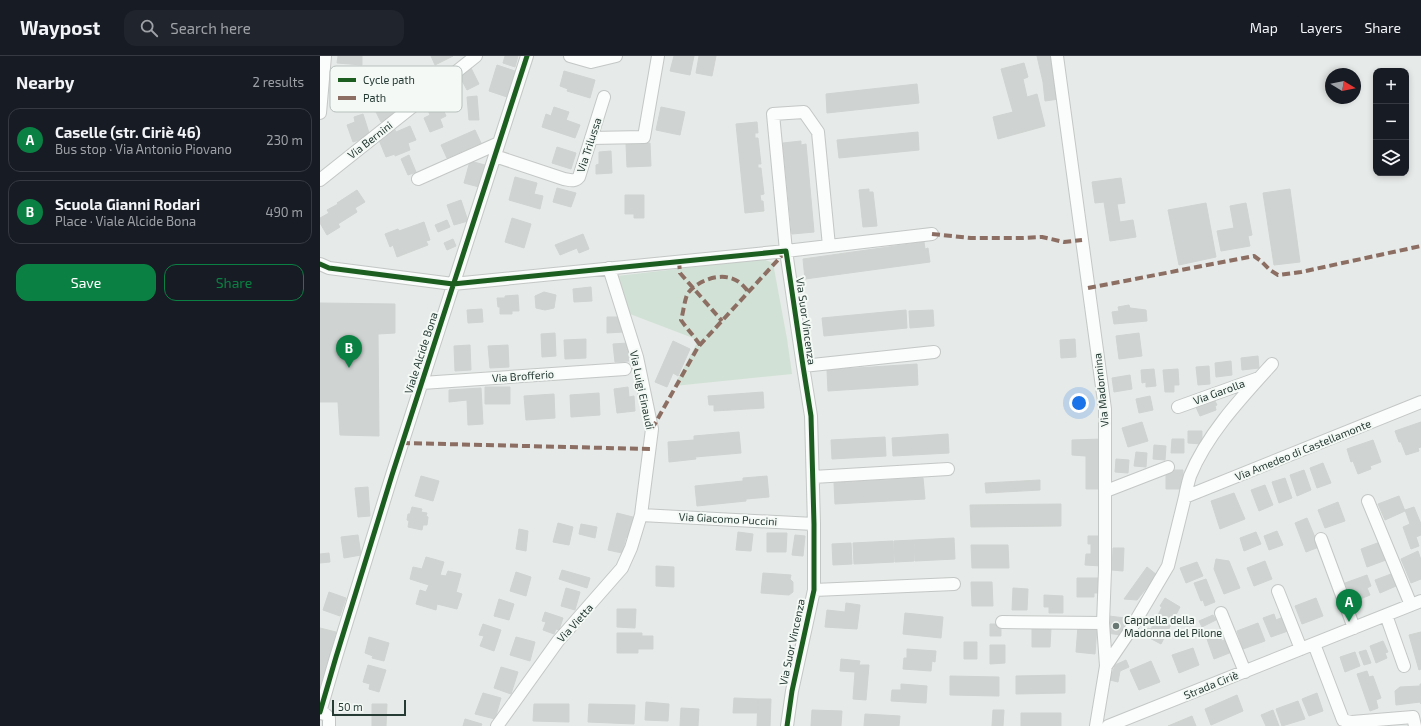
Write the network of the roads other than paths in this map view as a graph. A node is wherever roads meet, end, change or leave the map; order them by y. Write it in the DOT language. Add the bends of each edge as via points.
graph roads {
  1 [pos="476,56"];
  2 [pos="527,56"];
  3 [pos="570,56"];
  4 [pos="616,56"];
  5 [pos="658,56"];
  6 [pos="1057,56"];
  7 [pos="323,63"];
  8 [pos="462,67"];
  9 [pos="604,97"];
  10 [pos="320,112"];
  11 [pos="406,112"];
  12 [pos="591,138"];
  13 [pos="499,144"];
  14 [pos="494,156"];
  15 [pos="418,179"];
  16 [pos="320,180"];
  17 [pos="932,234"];
  18 [pos="829,246"];
  19 [pos="786,251"];
  20 [pos="323,268"];
  21 [pos="609,268"];
  22 [pos="453,284"];
  23 [pos="934,352"];
  24 [pos="1272,364"];
  25 [pos="803,366"];
  26 [pos="625,369"];
  27 [pos="1260,377"];
  28 [pos="422,383"];
  29 [pos="1421,402"];
  30 [pos="1178,406"];
  31 [pos="1168,467"];
  32 [pos="948,468"];
  33 [pos="813,477"];
  34 [pos="1106,492"];
  35 [pos="1185,497"];
  36 [pos="1368,501"];
  37 [pos="642,515"];
  38 [pos="814,524"];
  39 [pos="1321,539"];
  40 [pos="954,584"];
  41 [pos="814,590"];
  42 [pos="1278,591"];
  43 [pos="1416,603"];
  44 [pos="1221,613"];
  45 [pos="1386,615"];
  46 [pos="1002,622"];
  47 [pos="1103,622"];
  48 [pos="1354,628"];
  49 [pos="1314,644"];
  50 [pos="1301,650"];
  51 [pos="1106,666"];
  52 [pos="1404,666"];
  53 [pos="1245,672"];
  54 [pos="326,720"];
  55 [pos="497,726"];
  56 [pos="787,726"];
  57 [pos="1096,726"];
  58 [pos="1108,726"];
  59 [pos="1415,726"];
  1 -- 8 [label="street, Via Bernini"];
  2 -- 13 [label="street, Viale Alcide Bona"];
  3 -- 4 [label="street" via="590,62"];
  5 -- 12 [label="street" via="644,137"];
  6 -- 34 [label="street, Via Madonnina" via="1105,409"];
  7 -- 10 [label="street"];
  9 -- 12 [label="street, Via Trilussa"];
  11 -- 16 [label="street, Via Bernini"];
  12 -- 14 [label="street, Via Trilussa" via="579,177 572,181"];
  13 -- 14 [label="street, Viale Alcide Bona"];
  13 -- 15 [label="street"];
  14 -- 22 [label="street, Viale Alcide Bona"];
  17 -- 18 [label="street"];
  18 -- 19 [label="street"];
  18 -- 19 [label="street, Via Suor Vincenza" via="818,132 804,112 773,114"];
  19 -- 21 [label="street"];
  19 -- 25 [label="street, Via Suor Vincenza"];
  20 -- 22 [label="street"];
  21 -- 22 [label="street"];
  21 -- 37 [label="street, Via Luigi Einaudi" via="637,357 652,429"];
  22 -- 28 [label="street, Viale Alcide Bona"];
  23 -- 25 [label="street, Via Suor Vincenza"];
  24 -- 27 [label="street"];
  25 -- 33 [label="street, Via Suor Vincenza" via="811,416"];
  26 -- 28 [label="street, Via Brofferio"];
  27 -- 30 [label="street, Via Garolla"];
  27 -- 35 [label="street" via="1206,445 1190,476"];
  28 -- 54 [label="street, Viale Alcide Bona" via="336,657"];
  29 -- 35 [label="street, Via Amedeo di Castellamonte"];
  31 -- 34 [label="street"];
  32 -- 33 [label="street"];
  33 -- 38 [label="street, Via Suor Vincenza"];
  34 -- 47 [label="street, Via Madonnina"];
  35 -- 51 [label="street" via="1168,566"];
  36 -- 43 [label="street"];
  37 -- 38 [label="street, Via Giacomo Puccini"];
  37 -- 55 [label="street, Via Vietta" via="622,568 558,641"];
  38 -- 41 [label="street, Via Suor Vincenza"];
  39 -- 48 [label="street"];
  40 -- 41 [label="street, Via Suor Vincenza"];
  41 -- 56 [label="street, Via Suor Vincenza"];
  42 -- 50 [label="street"];
  43 -- 45 [label="street, Strada Ciriè"];
  44 -- 53 [label="street"];
  45 -- 48 [label="street, Strada Ciriè"];
  45 -- 52 [label="street"];
  46 -- 47 [label="street"];
  47 -- 51 [label="street, Via Madonnina"];
  48 -- 49 [label="street, Strada Ciriè"];
  49 -- 50 [label="street, Strada Ciriè"];
  49 -- 59 [label="street" via="1343,720 1352,722 1413,717"];
  50 -- 53 [label="street, Strada Ciriè"];
  51 -- 57 [label="street, Via Madonnina"];
  53 -- 58 [label="street, Strada Ciriè"];
}
